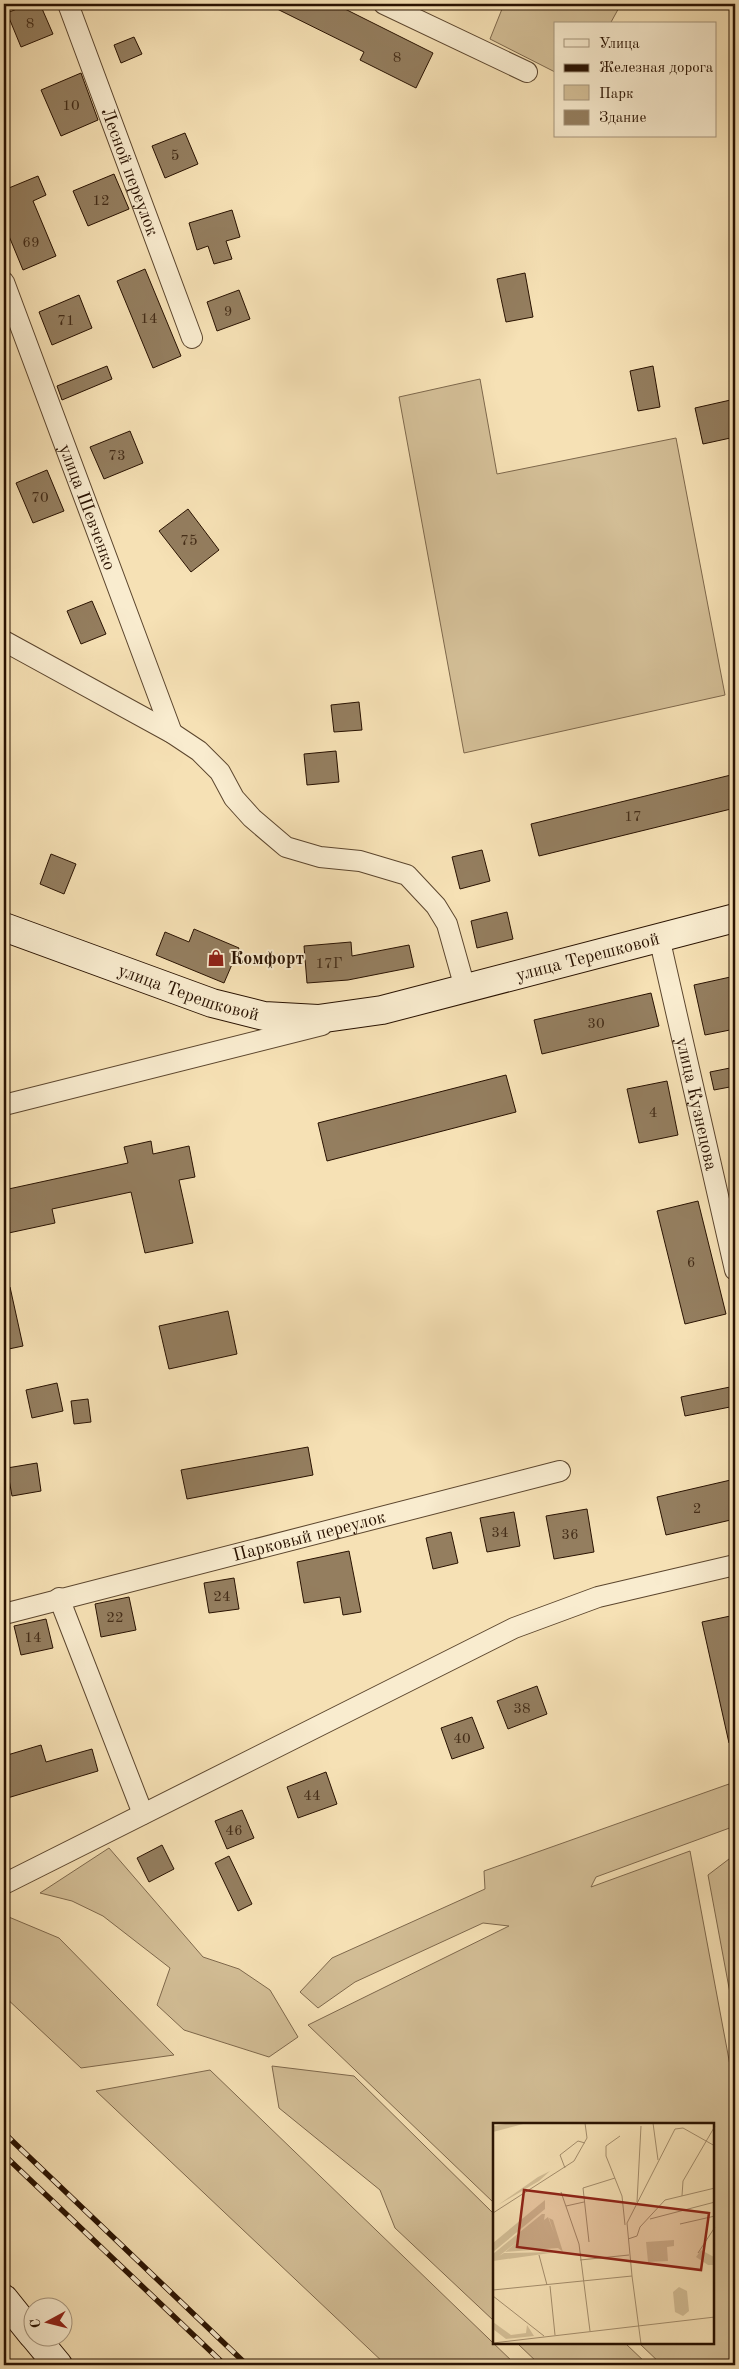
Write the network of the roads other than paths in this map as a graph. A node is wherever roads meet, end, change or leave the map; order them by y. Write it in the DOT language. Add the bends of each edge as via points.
graph roads {
  1 [pos="68,4"];
  2 [pos="384,4"];
  3 [pos="527,72"];
  4 [pos="4,282"];
  5 [pos="192,338"];
  6 [pos="4,641"];
  7 [pos="172,732"];
  8 [pos="735,918"];
  9 [pos="4,927"];
  10 [pos="659,937"];
  11 [pos="465,988"];
  12 [pos="382,1010"];
  13 [pos="4,1105"];
  14 [pos="735,1270"];
  15 [pos="560,1471"];
  16 [pos="735,1565"];
  17 [pos="59,1598"];
  18 [pos="4,1614"];
  19 [pos="143,1814"];
  20 [pos="4,1884"];
  21 [pos="4,2299"];
  22 [pos="22,2321"];
  23 [pos="42,2346"];
  24 [pos="58,2365"];
  1 -- 5 [label="street, Лесной переулок"];
  2 -- 3 [label="street"];
  4 -- 7 [label="street, улица Шевченко"];
  6 -- 7 [label="street"];
  7 -- 11 [label="street" via="199,751 220,772 234,798 286,847 320,857 360,861 407,875 448,924"];
  8 -- 10 [label="main road, улица Терешковой"];
  9 -- 12 [label="main road, улица Терешковой" via="212,1002 264,1016 318,1019"];
  10 -- 11 [label="main road, улица Терешковой"];
  10 -- 14 [label="street, улица Кузнецова"];
  11 -- 12 [label="main road, улица Терешковой"];
  12 -- 13 [label="street, улица Терешковой"];
  15 -- 17 [label="street, Парковый переулок"];
  16 -- 19 [label="street" via="598,1597 514,1628"];
  17 -- 18 [label="street, Парковый переулок"];
  17 -- 19 [label="street"];
  19 -- 20 [label="street"];
  21 -- 22 [label="main road"];
  23 -- 24 [label="main road"];
}
